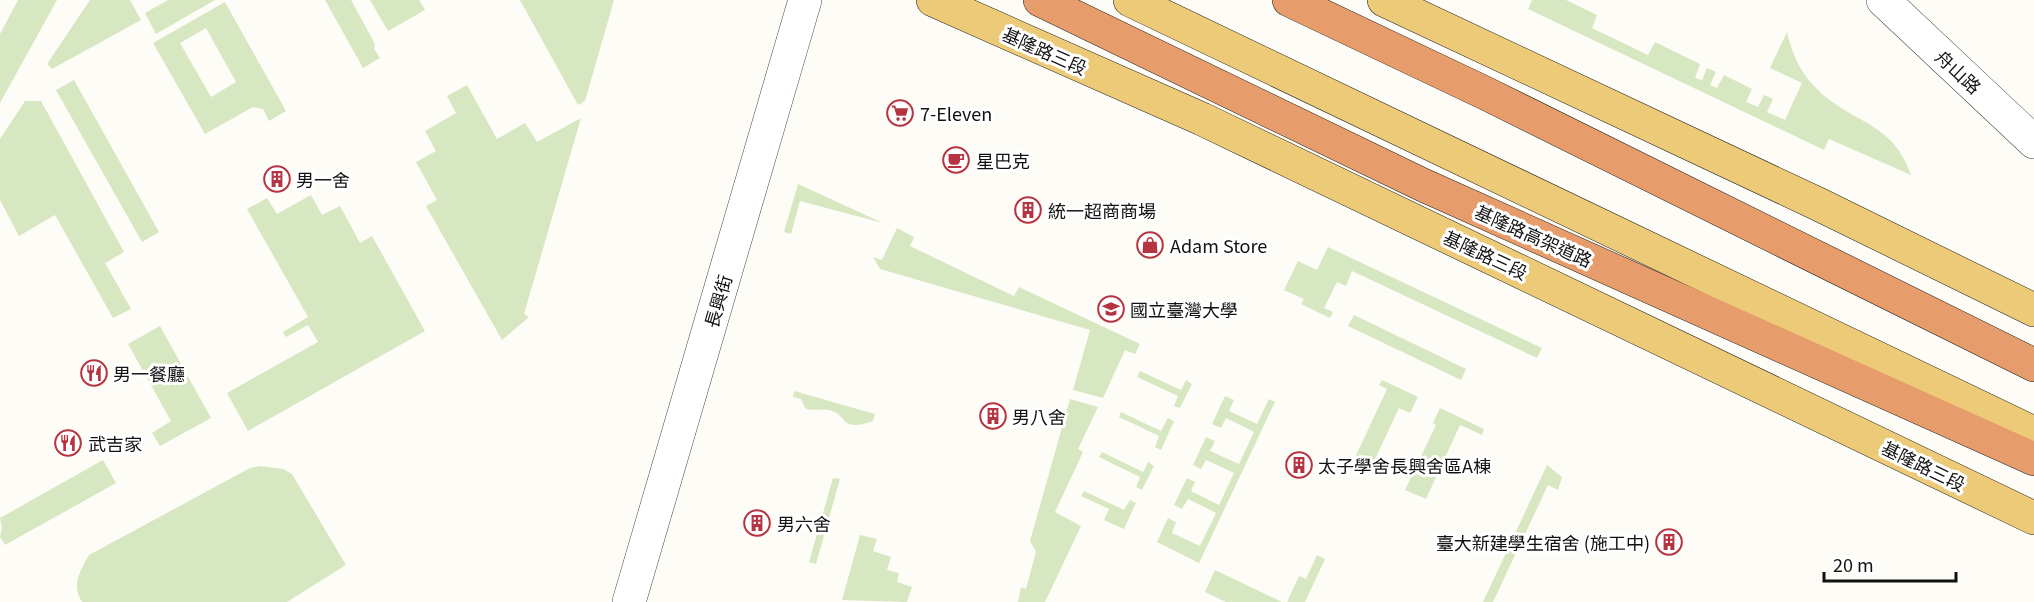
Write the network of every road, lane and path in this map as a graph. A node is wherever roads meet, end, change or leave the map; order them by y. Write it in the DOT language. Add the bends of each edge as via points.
graph roads {
  1 [pos="805,0"];
  2 [pos="933,0"];
  3 [pos="1040,0"];
  4 [pos="1130,0"];
  5 [pos="1288,0"];
  6 [pos="1384,0"];
  7 [pos="1883,0"];
  8 [pos="2034,142"];
  9 [pos="2034,310"];
  10 [pos="2034,365"];
  11 [pos="2034,433"];
  12 [pos="2034,459"];
  13 [pos="2034,518"];
  14 [pos="629,602"];
  1 -- 14 [label="street, 長興街"];
  2 -- 13 [label="main road, 基隆路三段" via="1224,129"];
  3 -- 12 [label="highway, 基隆路高架道路" via="1423,185"];
  4 -- 11 [label="main road"];
  5 -- 10 [label="highway" via="1485,93"];
  6 -- 9 [label="main road"];
  7 -- 8 [label="street, 舟山路"];
}
